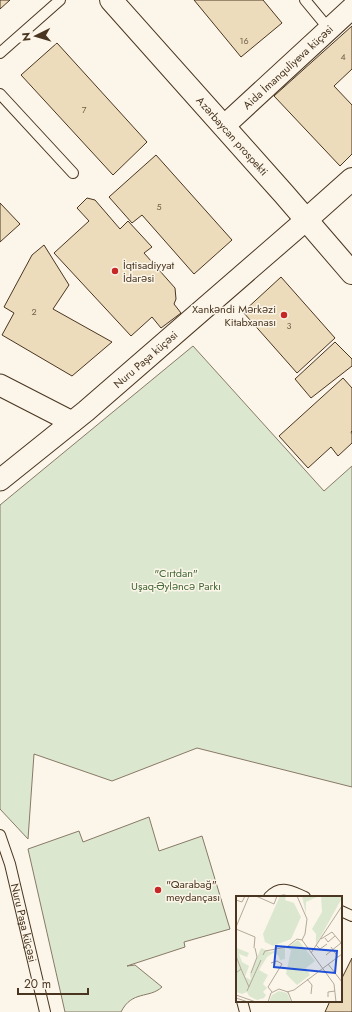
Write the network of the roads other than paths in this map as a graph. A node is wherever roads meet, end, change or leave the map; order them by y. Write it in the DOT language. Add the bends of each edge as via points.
graph roads {
  1 [pos="60,0"];
  2 [pos="111,0"];
  3 [pos="305,0"];
  4 [pos="352,8"];
  5 [pos="329,29"];
  6 [pos="0,53"];
  7 [pos="0,94"];
  8 [pos="224,126"];
  9 [pos="73,173"];
  10 [pos="352,179"];
  11 [pos="306,220"];
  12 [pos="352,273"];
  13 [pos="0,385"];
  14 [pos="72,422"];
  15 [pos="0,480"];
  16 [pos="0,835"];
  17 [pos="270,896"];
  18 [pos="304,896"];
  19 [pos="342,911"];
  20 [pos="352,916"];
  21 [pos="242,1002"];
  22 [pos="45,1012"];
  23 [pos="245,1012"];
  1 -- 6 [label="lane"];
  2 -- 8 [label="main road, Azərbaycan prospekti"];
  3 -- 5 [label="lane"];
  4 -- 5 [label="street, Aida İmanquliyeva küçəsi"];
  5 -- 8 [label="street, Aida İmanquliyeva küçəsi"];
  7 -- 9 [label="lane"];
  8 -- 11 [label="main road, Azərbaycan prospekti"];
  10 -- 11 [label="main road"];
  11 -- 12 [label="main road, Azərbaycan prospekti"];
  11 -- 14 [label="street, Nuru Paşa küçəsi"];
  13 -- 14 [label="street"];
  14 -- 15 [label="street, Nuru Paşa küçəsi"];
  16 -- 22 [label="lane, Nuru Paşa küçəsi" via="10,864"];
  17 -- 18 [label="lane" via="275,891 286,889"];
  19 -- 20 [label="lane"];
  21 -- 23 [label="lane"];
}
